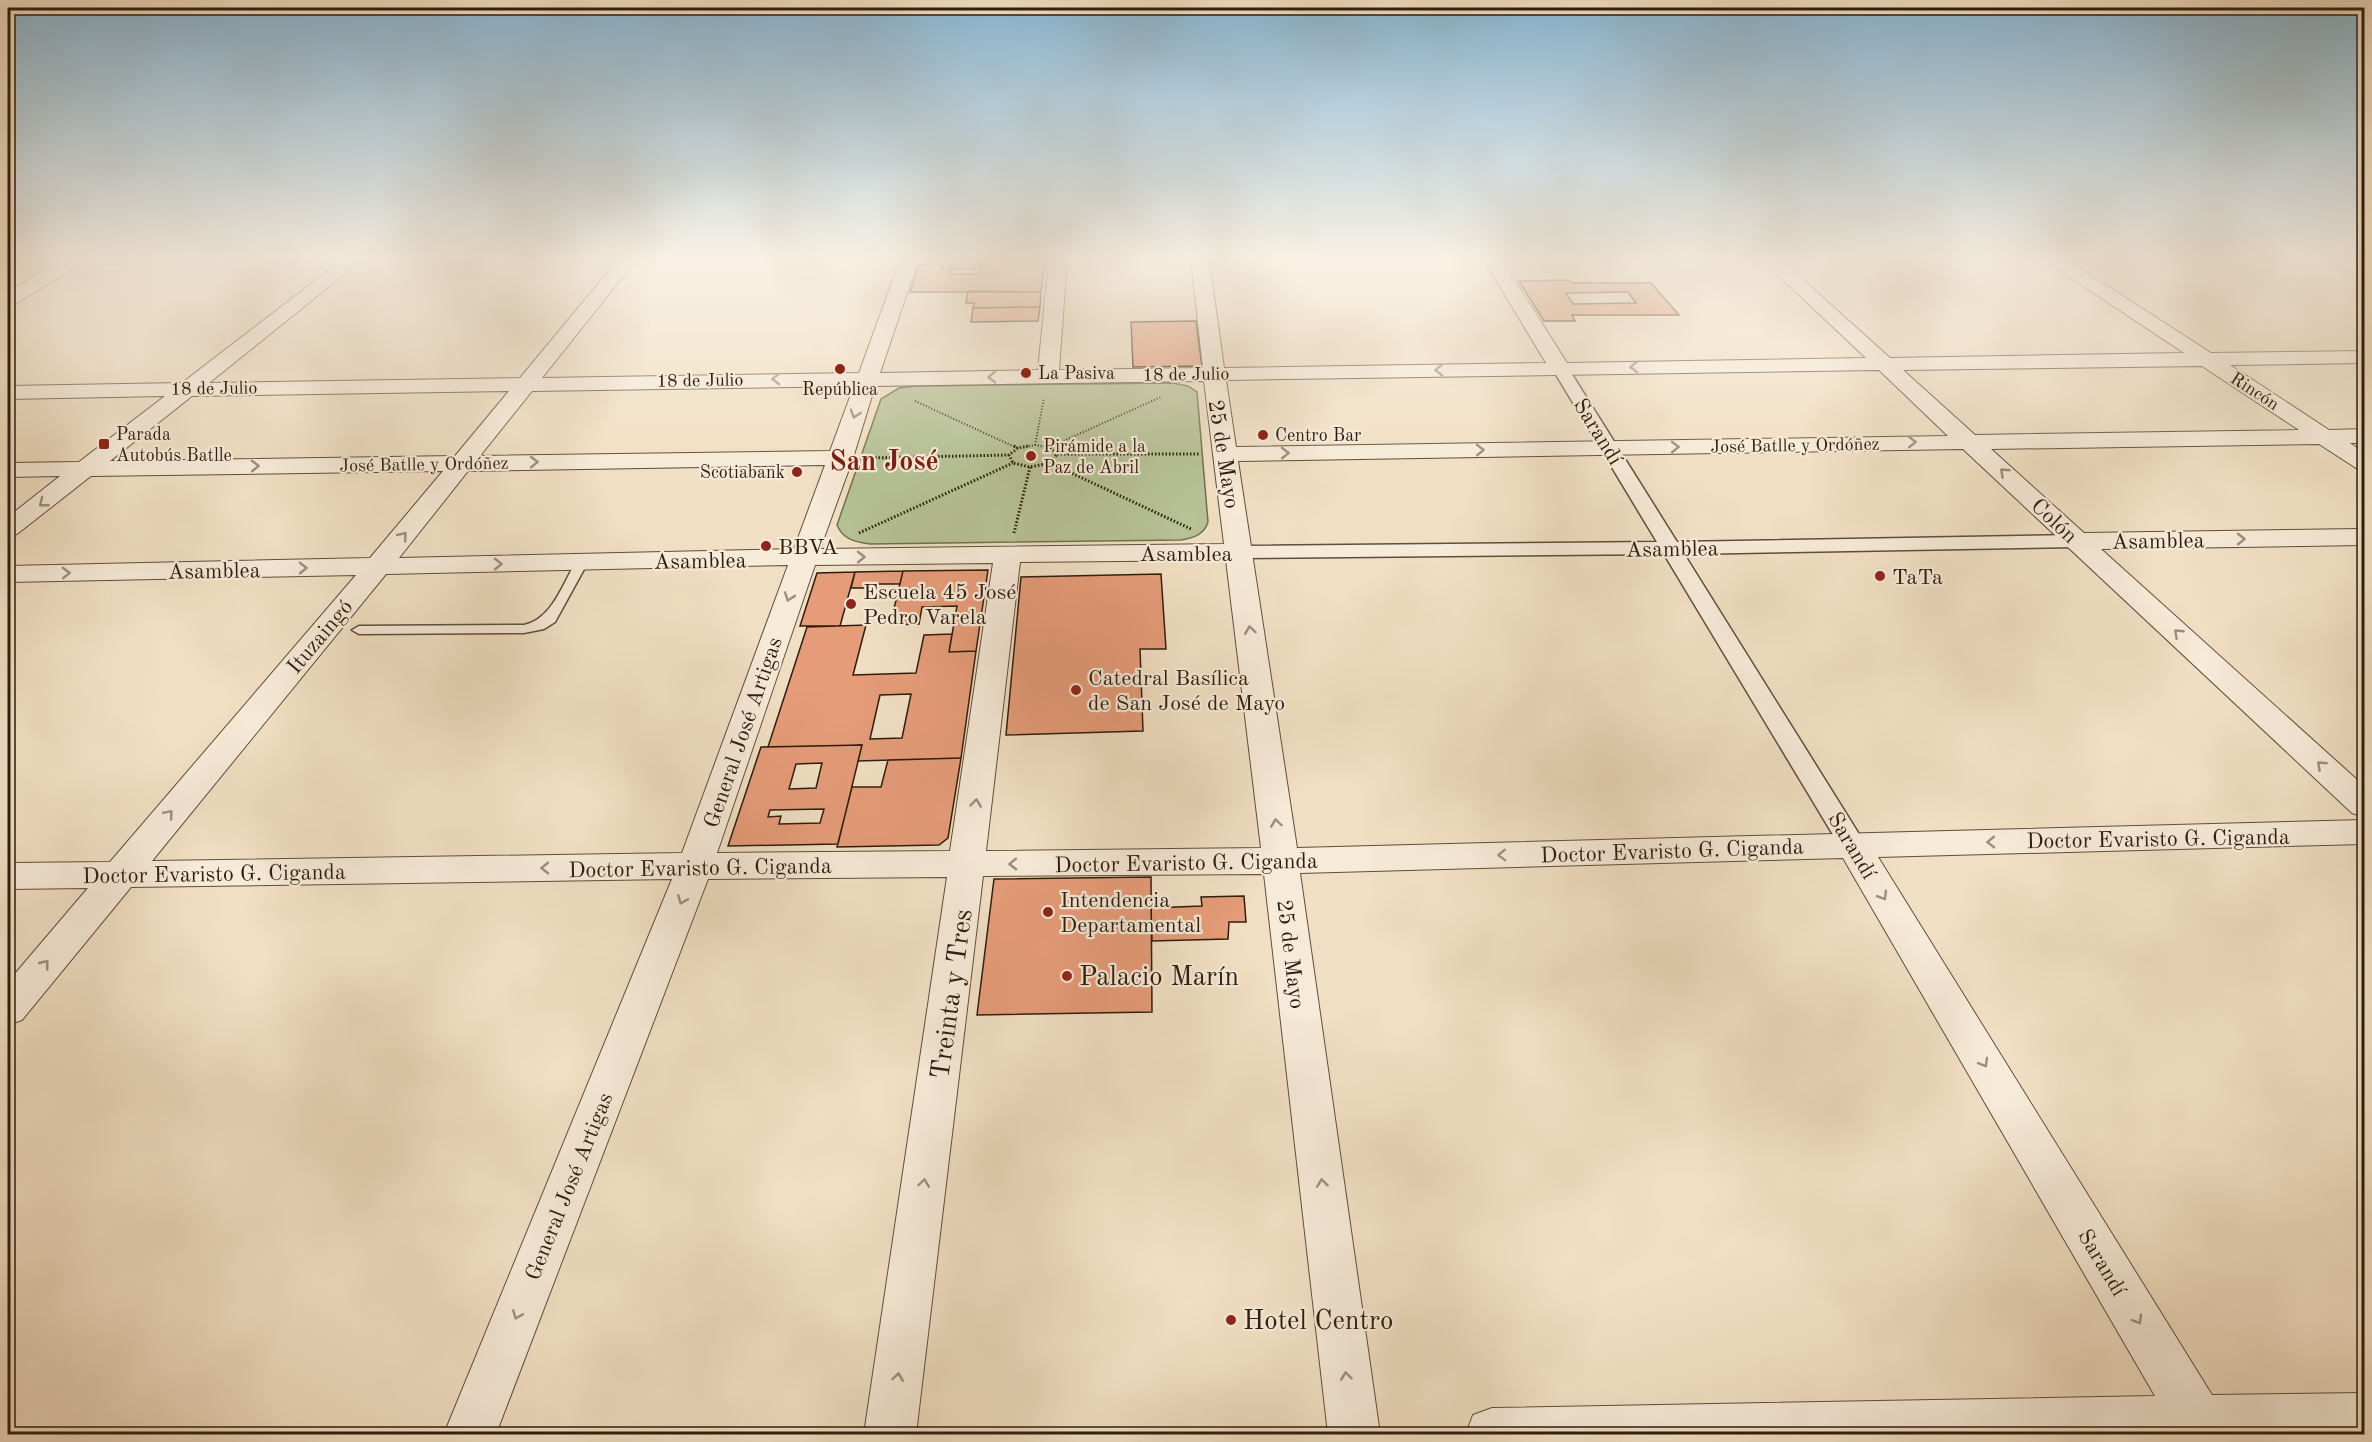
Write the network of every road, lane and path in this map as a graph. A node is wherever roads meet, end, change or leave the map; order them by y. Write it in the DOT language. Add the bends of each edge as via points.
graph roads {
  1 [pos="267,327"];
  2 [pos="573,327"];
  3 [pos="884,327"];
  4 [pos="1052,327"];
  5 [pos="1208,327"];
  6 [pos="1535,327"];
  7 [pos="1845,327"];
  8 [pos="2158,327"];
  9 [pos="2364,357"];
  10 [pos="2208,360"];
  11 [pos="1885,363"];
  12 [pos="1560,368"];
  13 [pos="1213,374"];
  14 [pos="1048,376"];
  15 [pos="866,378"];
  16 [pos="528,383"];
  17 [pos="188,389"];
  18 [pos="8,392"];
  19 [pos="2364,436"];
  20 [pos="2324,437"];
  21 [pos="1970,441"];
  22 [pos="1035,445"];
  23 [pos="1050,447"];
  24 [pos="1018,448"];
  25 [pos="1610,449"];
  26 [pos="1057,454"];
  27 [pos="1226,454"];
  28 [pos="1009,455"];
  29 [pos="841,458"];
  30 [pos="462,463"];
  31 [pos="1013,463"];
  32 [pos="1050,463"];
  33 [pos="2364,463"];
  34 [pos="1030,467"];
  35 [pos="87,469"];
  36 [pos="8,470"];
  37 [pos="8,530"];
  38 [pos="856,534"];
  39 [pos="2364,537"];
  40 [pos="2077,541"];
  41 [pos="1670,548"];
  42 [pos="1239,552"];
  43 [pos="1008,554"];
  44 [pos="803,558"];
  45 [pos="582,562"];
  46 [pos="378,566"];
  47 [pos="8,574"];
  48 [pos="359,630"];
  49 [pos="2364,805"];
  50 [pos="2364,832"];
  51 [pos="1853,846"];
  52 [pos="1281,861"];
  53 [pos="968,864"];
  54 [pos="695,866"];
  55 [pos="118,874"];
  56 [pos="8,876"];
  57 [pos="8,1009"];
  58 [pos="2364,1419"];
  59 [pos="2203,1429"];
  60 [pos="470,1434"];
  61 [pos="890,1434"];
  62 [pos="1354,1434"];
  63 [pos="1492,1434"];
  1 -- 17 [label="street"];
  2 -- 16 [label="street, Ituzaingó"];
  3 -- 15 [label="street, General José Artigas"];
  4 -- 14 [label="street"];
  5 -- 13 [label="street, 25 de Mayo"];
  6 -- 12 [label="street, Sarandí"];
  7 -- 11 [label="street, Colón"];
  8 -- 10 [label="street, Rincón"];
  9 -- 10 [label="street, 18 de Julio"];
  10 -- 11 [label="street, 18 de Julio"];
  10 -- 20 [label="street, Rincón"];
  11 -- 12 [label="street, 18 de Julio, one-way"];
  11 -- 21 [label="street, Colón"];
  12 -- 13 [label="street, 18 de Julio, one-way"];
  12 -- 25 [label="street, Sarandí"];
  13 -- 14 [label="street, 18 de Julio"];
  13 -- 23 [label="path"];
  13 -- 27 [label="street, 25 de Mayo"];
  14 -- 15 [label="street, 18 de Julio, one-way"];
  14 -- 22 [label="path"];
  15 -- 16 [label="street, 18 de Julio, one-way"];
  15 -- 24 [label="path"];
  15 -- 29 [label="street, General José Artigas, one-way"];
  16 -- 17 [label="street, 18 de Julio"];
  16 -- 30 [label="street, Ituzaingó"];
  17 -- 18 [label="street, 18 de Julio"];
  17 -- 35 [label="street"];
  19 -- 20 [label="street, José Batlle y Ordóñez"];
  20 -- 21 [label="street, José Batlle y Ordóñez"];
  20 -- 33 [label="street, Rincón"];
  25 -- 21 [label="street, José Batlle y Ordóñez, one-way"];
  40 -- 21 [label="street, Colón, one-way"];
  22 -- 23 [label="path"];
  22 -- 24 [label="path"];
  23 -- 26 [label="path"];
  24 -- 28 [label="path"];
  27 -- 25 [label="street, José Batlle y Ordóñez, one-way"];
  25 -- 41 [label="street, Sarandí"];
  26 -- 27 [label="path"];
  26 -- 32 [label="path"];
  27 -- 42 [label="street, 25 de Mayo"];
  28 -- 29 [label="path"];
  28 -- 31 [label="path"];
  30 -- 29 [label="street, José Batlle y Ordóñez, one-way"];
  29 -- 44 [label="street, General José Artigas"];
  35 -- 30 [label="street, José Batlle y Ordóñez, one-way"];
  46 -- 30 [label="street, Ituzaingó, one-way"];
  31 -- 34 [label="path"];
  31 -- 38 [label="path"];
  32 -- 34 [label="path"];
  32 -- 42 [label="path"];
  34 -- 43 [label="path"];
  35 -- 36 [label="street, José Batlle y Ordóñez"];
  35 -- 37 [label="street, one-way"];
  40 -- 39 [label="street, Asamblea, one-way"];
  40 -- 41 [label="street, Asamblea"];
  49 -- 40 [label="street, Colón, one-way"];
  41 -- 42 [label="street, Asamblea"];
  41 -- 51 [label="street, Sarandí"];
  42 -- 43 [label="street, Asamblea"];
  52 -- 42 [label="street, 25 de Mayo, one-way"];
  44 -- 43 [label="street, Asamblea, one-way"];
  53 -- 43 [label="street, Treinta y Tres, one-way"];
  44 -- 45 [label="street, Asamblea"];
  44 -- 54 [label="street, General José Artigas, one-way"];
  46 -- 45 [label="street, Asamblea, one-way"];
  45 -- 48 [label="lane" via="550,619 539,626"];
  47 -- 46 [label="street, Asamblea, one-way"];
  55 -- 46 [label="street, Ituzaingó, one-way"];
  50 -- 51 [label="street, Doctor Evaristo G. Ciganda, one-way"];
  51 -- 52 [label="street, Doctor Evaristo G. Ciganda, one-way"];
  51 -- 59 [label="street, Sarandí, one-way"];
  52 -- 53 [label="street, Doctor Evaristo G. Ciganda, one-way"];
  62 -- 52 [label="street, 25 de Mayo, one-way"];
  53 -- 54 [label="street, Doctor Evaristo G. Ciganda"];
  61 -- 53 [label="street, Treinta y Tres, one-way"];
  54 -- 55 [label="street, Doctor Evaristo G. Ciganda, one-way"];
  54 -- 60 [label="street, General José Artigas, one-way"];
  55 -- 56 [label="street, Doctor Evaristo G. Ciganda"];
  57 -- 55 [label="street, Ituzaingó, one-way"];
  58 -- 59 [label="street"];
  59 -- 63 [label="street"];
}
